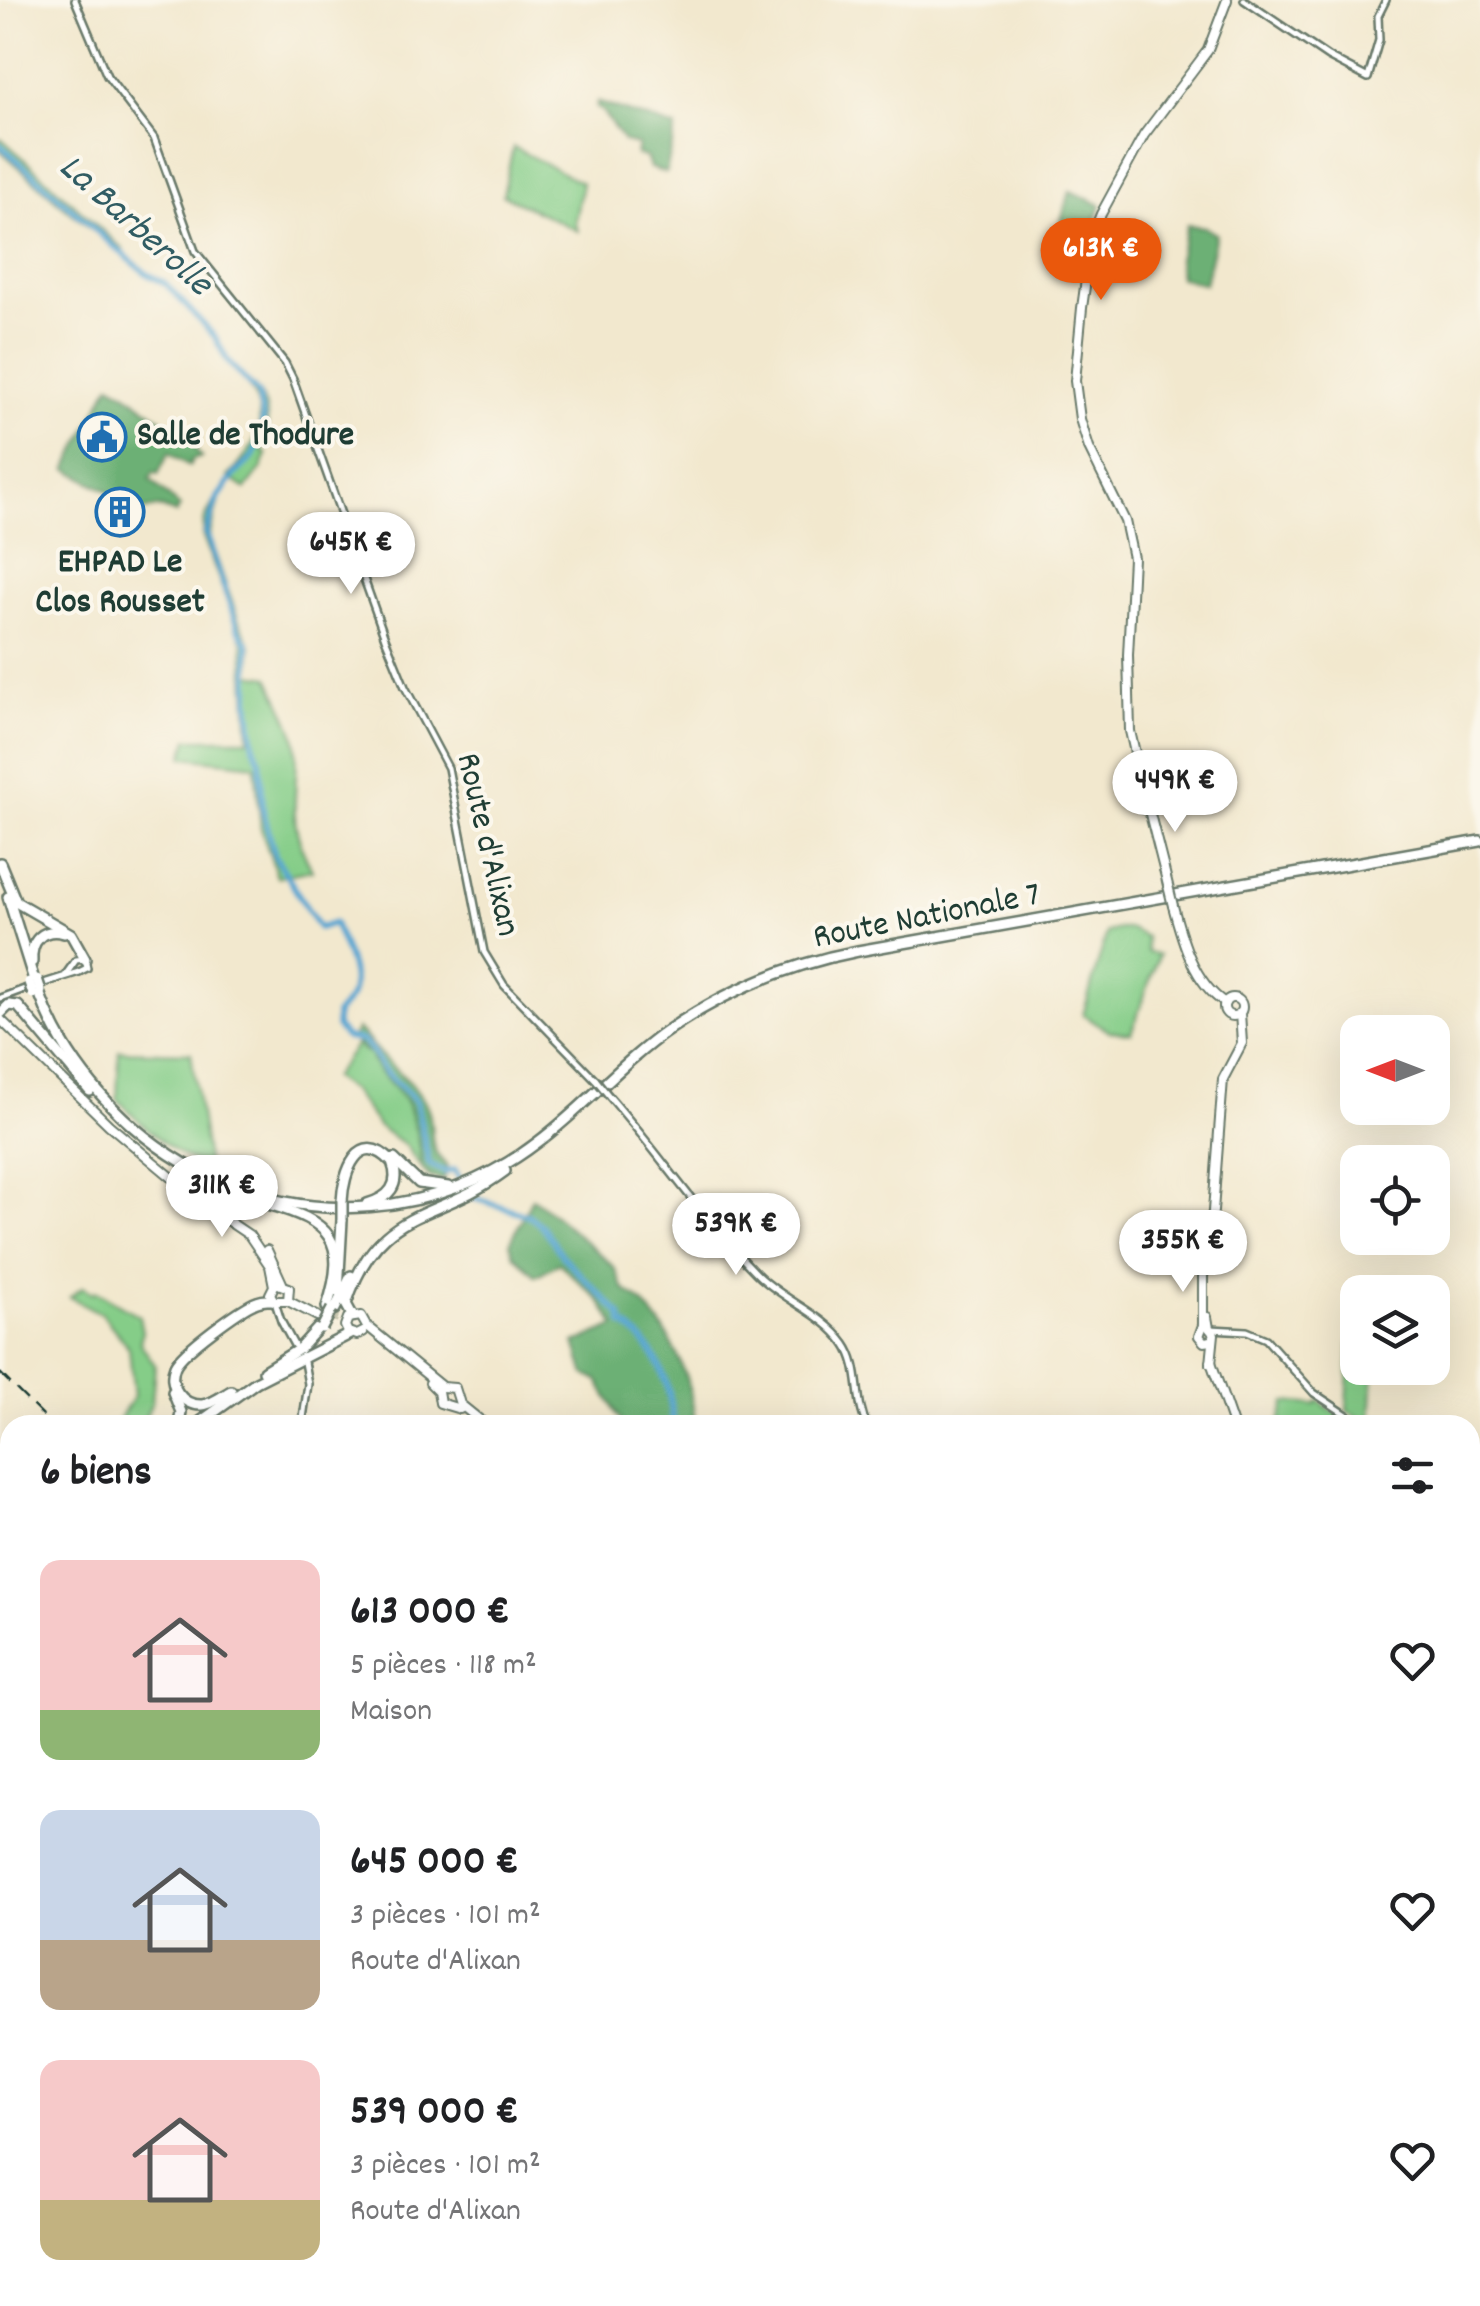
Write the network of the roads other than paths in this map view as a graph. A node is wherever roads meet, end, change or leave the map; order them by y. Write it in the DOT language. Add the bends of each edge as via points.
graph roads {
  1 [pos="75,0"];
  2 [pos="1226,0"];
  3 [pos="1244,0"];
  4 [pos="1386,0"];
  5 [pos="1480,844"];
  6 [pos="0,866"];
  7 [pos="0,889"];
  8 [pos="79,964"];
  9 [pos="33,980"];
  10 [pos="38,992"];
  11 [pos="2,999"];
  12 [pos="0,1015"];
  13 [pos="0,1027"];
  14 [pos="73,1090"];
  15 [pos="90,1091"];
  16 [pos="505,1171"];
  17 [pos="466,1185"];
  18 [pos="341,1202"];
  19 [pos="273,1205"];
  20 [pos="325,1207"];
  21 [pos="392,1229"];
  22 [pos="281,1295"];
  23 [pos="332,1320"];
  24 [pos="364,1329"];
  25 [pos="1209,1334"];
  26 [pos="294,1345"];
  27 [pos="304,1362"];
  28 [pos="273,1373"];
  29 [pos="440,1389"];
  30 [pos="231,1391"];
  31 [pos="454,1402"];
  32 [pos="181,1415"];
  33 [pos="201,1415"];
  34 [pos="211,1415"];
  35 [pos="303,1415"];
  36 [pos="470,1415"];
  37 [pos="864,1415"];
  38 [pos="1229,1415"];
  39 [pos="1347,1415"];
  1 -- 37 [label="street, Route d'Alixan, bridge" via="116,90 154,138 196,250 293,378 385,638 448,768 490,966 596,1080 756,1273 844,1344"];
  2 -- 25 [label="main road, bridge" via="1208,50 1144,135 1092,236 1075,382 1089,448 1125,522 1133,558 1130,731 1145,796 1155,801 1149,810 1173,906 1196,970 1228,1014 1240,1013 1242,1043 1223,1079 1204,1267"];
  3 -- 4 [label="street" via="1368,78"];
  5 -- 16 [label="highway, Route Nationale 7" via="789,974 678,1030"];
  5 -- 17 [label="highway, Route Nationale 7" via="790,968 670,1028 537,1144"];
  6 -- 8 [label="highway" via="16,902 72,934"];
  6 -- 9 [label="highway"];
  7 -- 9 [label="highway"];
  8 -- 9 [label="highway" via="76,944 66,935 42,934 31,950"];
  8 -- 11 [label="street"];
  9 -- 10 [label="highway, bridge"];
  10 -- 15 [label="highway" via="51,1035"];
  10 -- 20 [label="highway" via="85,1076 154,1143 234,1188"];
  12 -- 14 [label="main road"];
  12 -- 15 [label="highway" via="6,1006 18,1006"];
  13 -- 14 [label="main road"];
  14 -- 22 [label="main road" via="254,1240"];
  15 -- 19 [label="highway" via="180,1167"];
  16 -- 19 [label="highway, Route Nationale 7" via="448,1197 400,1209 354,1213"];
  16 -- 21 [label="highway"];
  17 -- 18 [label="highway" via="423,1184 387,1152 366,1148 344,1166"];
  17 -- 20 [label="highway, Route Nationale 7" via="395,1204"];
  18 -- 20 [label="highway" via="355,1156 376,1152 390,1159 396,1180 385,1197"];
  18 -- 23 [label="highway, bridge"];
  19 -- 23 [label="highway" via="309,1217 330,1237"];
  21 -- 23 [label="highway" via="370,1253"];
  21 -- 23 [label="highway" via="361,1260"];
  22 -- 23 [label="main road"];
  22 -- 26 [label="street" via="280,1316"];
  22 -- 30 [label="highway" via="247,1307 175,1368 175,1387 190,1402 208,1404"];
  22 -- 32 [label="highway" via="241,1308 174,1361 169,1376"];
  23 -- 24 [label="main road" via="357,1336"];
  23 -- 24 [label="main road" via="361,1316"];
  23 -- 28 [label="highway"];
  23 -- 28 [label="highway"];
  23 -- 30 [label="highway"];
  24 -- 29 [label="main road"];
  25 -- 38 [label="main road" via="1211,1364"];
  25 -- 39 [label="street" via="1248,1331 1266,1339 1314,1393"];
  27 -- 35 [label="street"];
  28 -- 34 [label="highway"];
  29 -- 31 [label="main road" via="440,1402"];
  29 -- 31 [label="main road" via="454,1388"];
  30 -- 33 [label="highway"];
  31 -- 36 [label="main road"];
}
